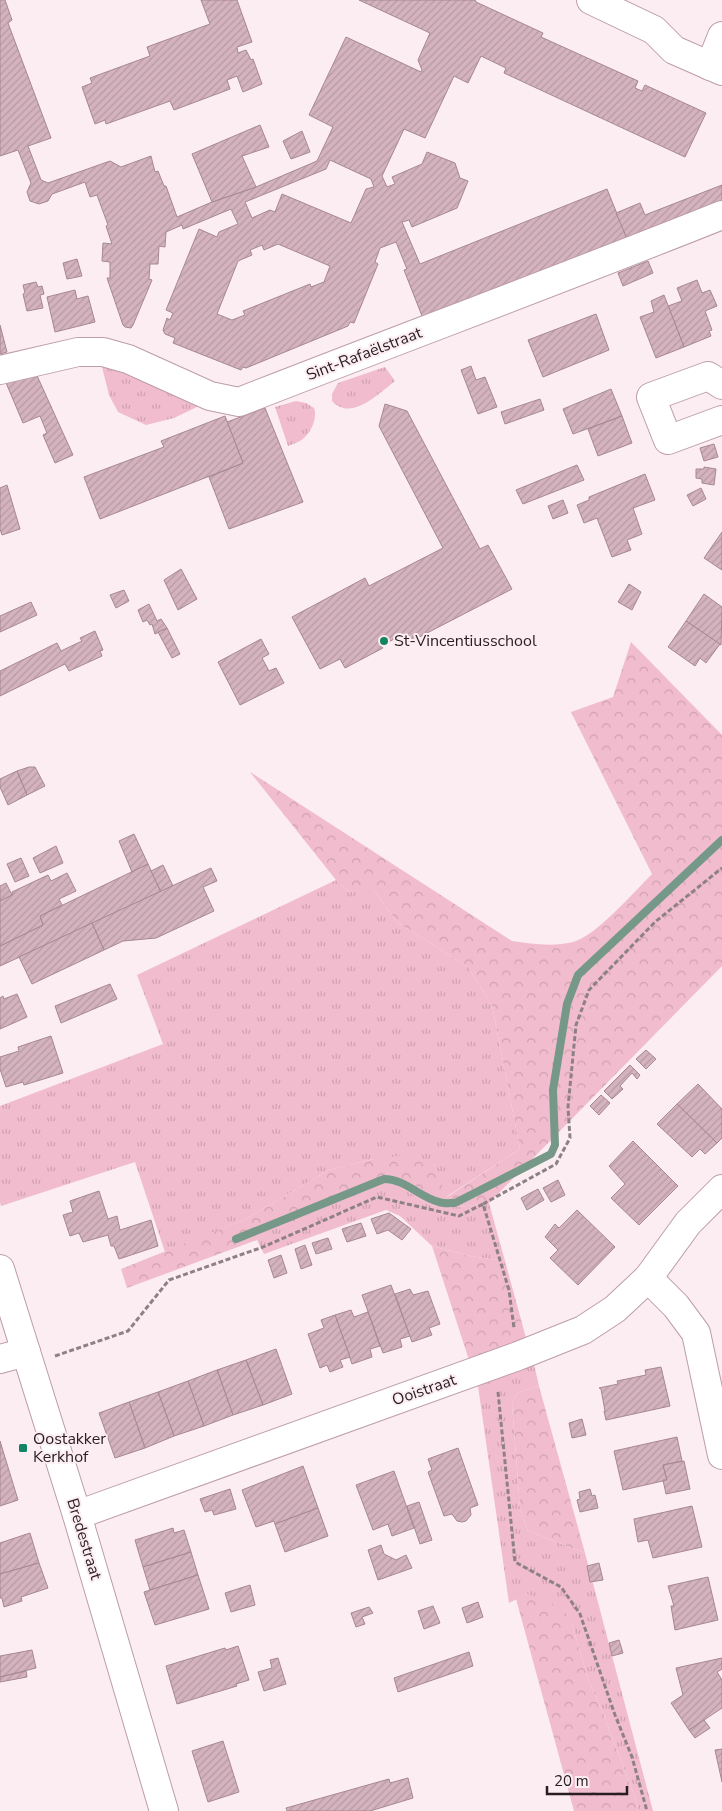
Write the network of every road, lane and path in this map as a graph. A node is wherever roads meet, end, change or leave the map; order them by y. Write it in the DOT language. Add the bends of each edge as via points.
graph roads {
  1 [pos="591,0"];
  2 [pos="722,36"];
  3 [pos="716,68"];
  4 [pos="722,215"];
  5 [pos="0,370"];
  6 [pos="722,385"];
  7 [pos="722,420"];
  8 [pos="722,868"];
  9 [pos="722,1189"];
  10 [pos="483,1204"];
  11 [pos="0,1269"];
  12 [pos="648,1278"];
  13 [pos="0,1359"];
  14 [pos="29,1360"];
  15 [pos="507,1360"];
  16 [pos="722,1455"];
  17 [pos="77,1516"];
  18 [pos="164,1811"];
  19 [pos="647,1811"];
  1 -- 3 [label="street" via="654,30 674,50"];
  2 -- 3 [label="street"];
  4 -- 5 [label="street, Sint-Rafaëlstraat" via="239,402 210,396 128,359 104,352 78,352"];
  6 -- 7 [label="street" via="708,376 651,397 668,440"];
  8 -- 10 [label="path" via="655,922 589,990 576,1025 568,1107 570,1138 556,1164"];
  9 -- 12 [label="street, Ooistraat" via="688,1223"];
  10 -- 14 [label="path" via="459,1216 377,1197 262,1247 169,1280 128,1331"];
  10 -- 15 [label="path" via="509,1290"];
  11 -- 14 [label="street, Bredestraat"];
  12 -- 15 [label="street, Ooistraat" via="615,1309 583,1330"];
  12 -- 16 [label="street" via="676,1306 696,1333"];
  13 -- 14 [label="street"];
  14 -- 17 [label="street, Bredestraat"];
  15 -- 17 [label="street, Ooistraat"];
  15 -- 19 [label="path" via="514,1562 560,1586 580,1614 632,1757"];
  17 -- 18 [label="street, Bredestraat"];
}
